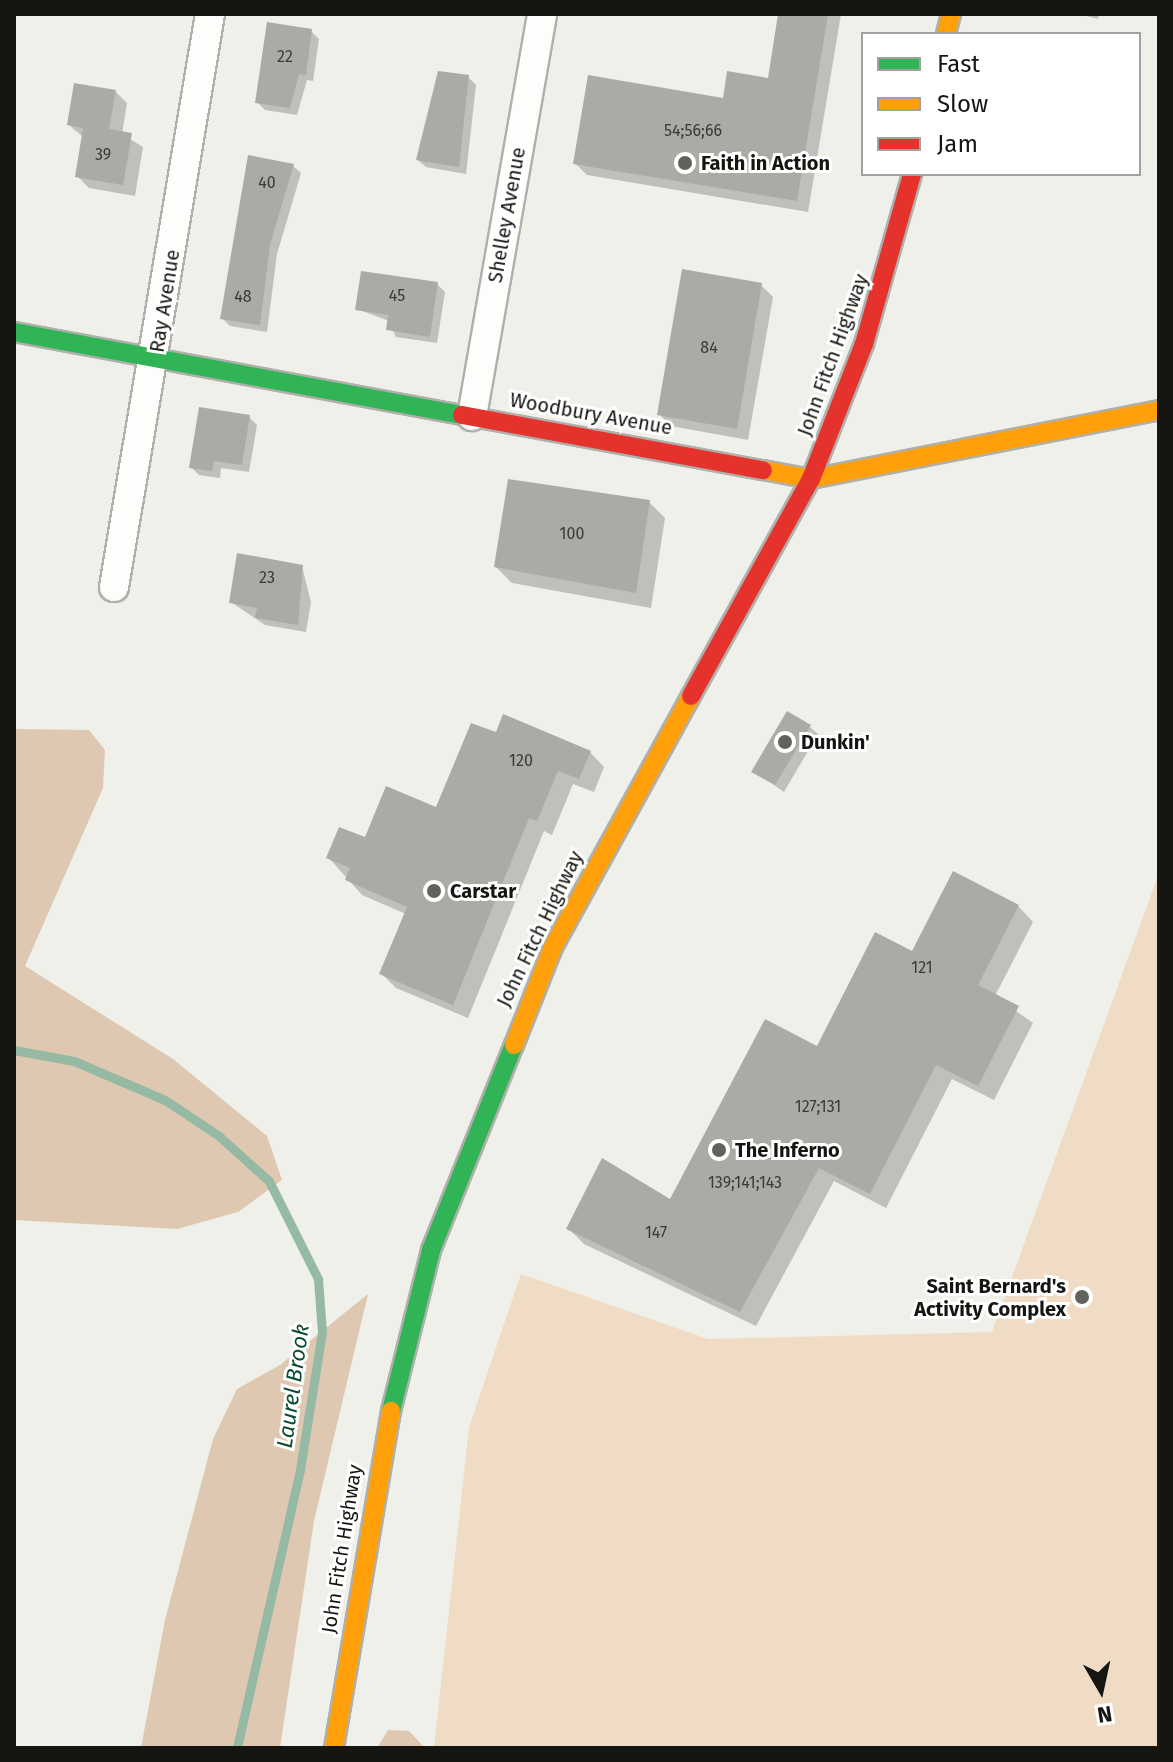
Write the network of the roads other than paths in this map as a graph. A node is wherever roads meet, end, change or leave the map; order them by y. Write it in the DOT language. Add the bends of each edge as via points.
graph roads {
  1 [pos="210,14"];
  2 [pos="542,14"];
  3 [pos="911,176"];
  4 [pos="14,332"];
  5 [pos="156,360"];
  6 [pos="1159,410"];
  7 [pos="472,416"];
  8 [pos="811,479"];
  9 [pos="114,587"];
  10 [pos="334,1748"];
  1 -- 5 [label="street, Ray Avenue"];
  2 -- 7 [label="street, Shelley Avenue"];
  3 -- 8 [label="main road, John Fitch Highway" via="864,344"];
  4 -- 5 [label="main road, Woodbury Avenue"];
  5 -- 7 [label="main road, Woodbury Avenue"];
  5 -- 9 [label="street, Ray Avenue"];
  6 -- 8 [label="main road, Woodbury Avenue"];
  7 -- 8 [label="main road, Woodbury Avenue"];
  8 -- 10 [label="main road, John Fitch Highway" via="553,947 442,1221 374,1478"];
}
